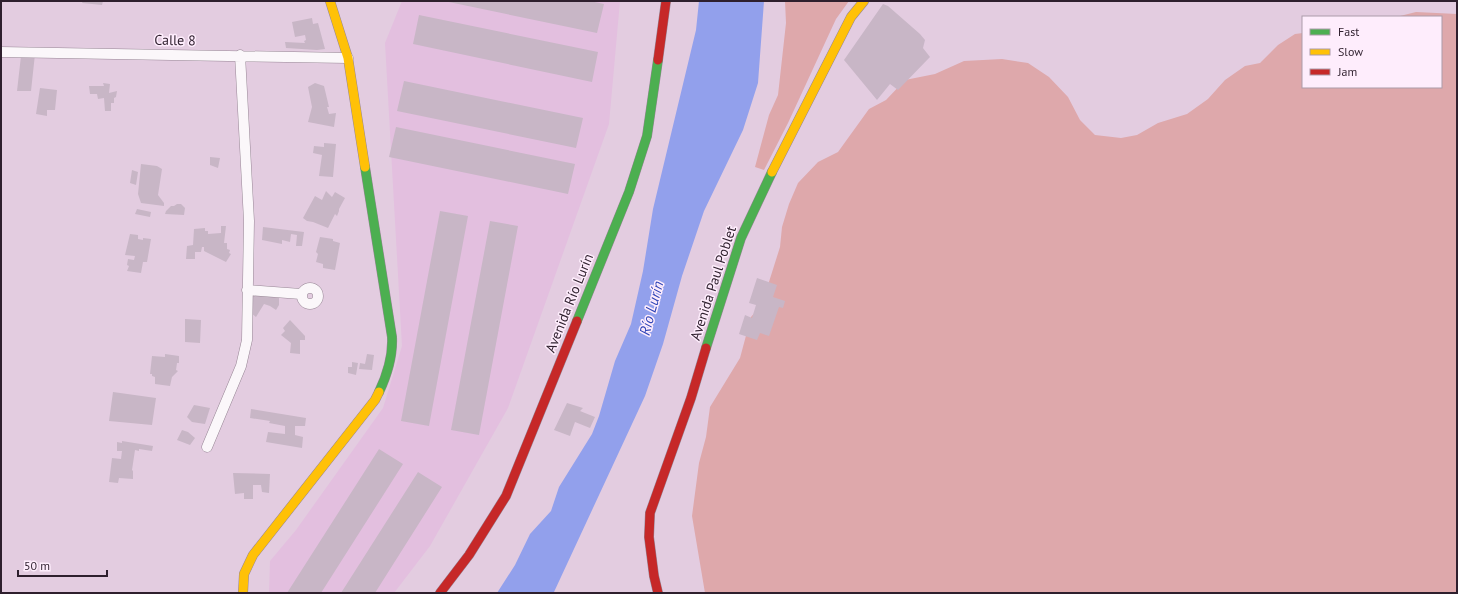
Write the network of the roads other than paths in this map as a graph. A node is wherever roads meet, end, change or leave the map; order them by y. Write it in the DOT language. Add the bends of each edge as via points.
graph roads {
  1 [pos="330,1"];
  2 [pos="666,1"];
  3 [pos="864,1"];
  4 [pos="1,52"];
  5 [pos="240,55"];
  6 [pos="348,58"];
  7 [pos="247,290"];
  8 [pos="301,294"];
  9 [pos="207,447"];
  10 [pos="243,593"];
  11 [pos="440,593"];
  12 [pos="658,593"];
  1 -- 6 [label="street"];
  2 -- 11 [label="street, Avenida Río Lurín" via="647,136 629,192 506,496 469,555"];
  3 -- 12 [label="street, Avenida Paul Poblet" via="852,17 741,238 691,398 650,513 649,537"];
  4 -- 5 [label="street, Calle 8"];
  5 -- 6 [label="street, Calle 8"];
  5 -- 7 [label="street" via="249,221"];
  6 -- 10 [label="street" via="390,323 392,344 389,362 375,400 253,555 244,574"];
  7 -- 8 [label="street"];
  7 -- 9 [label="street" via="245,351"];
}
